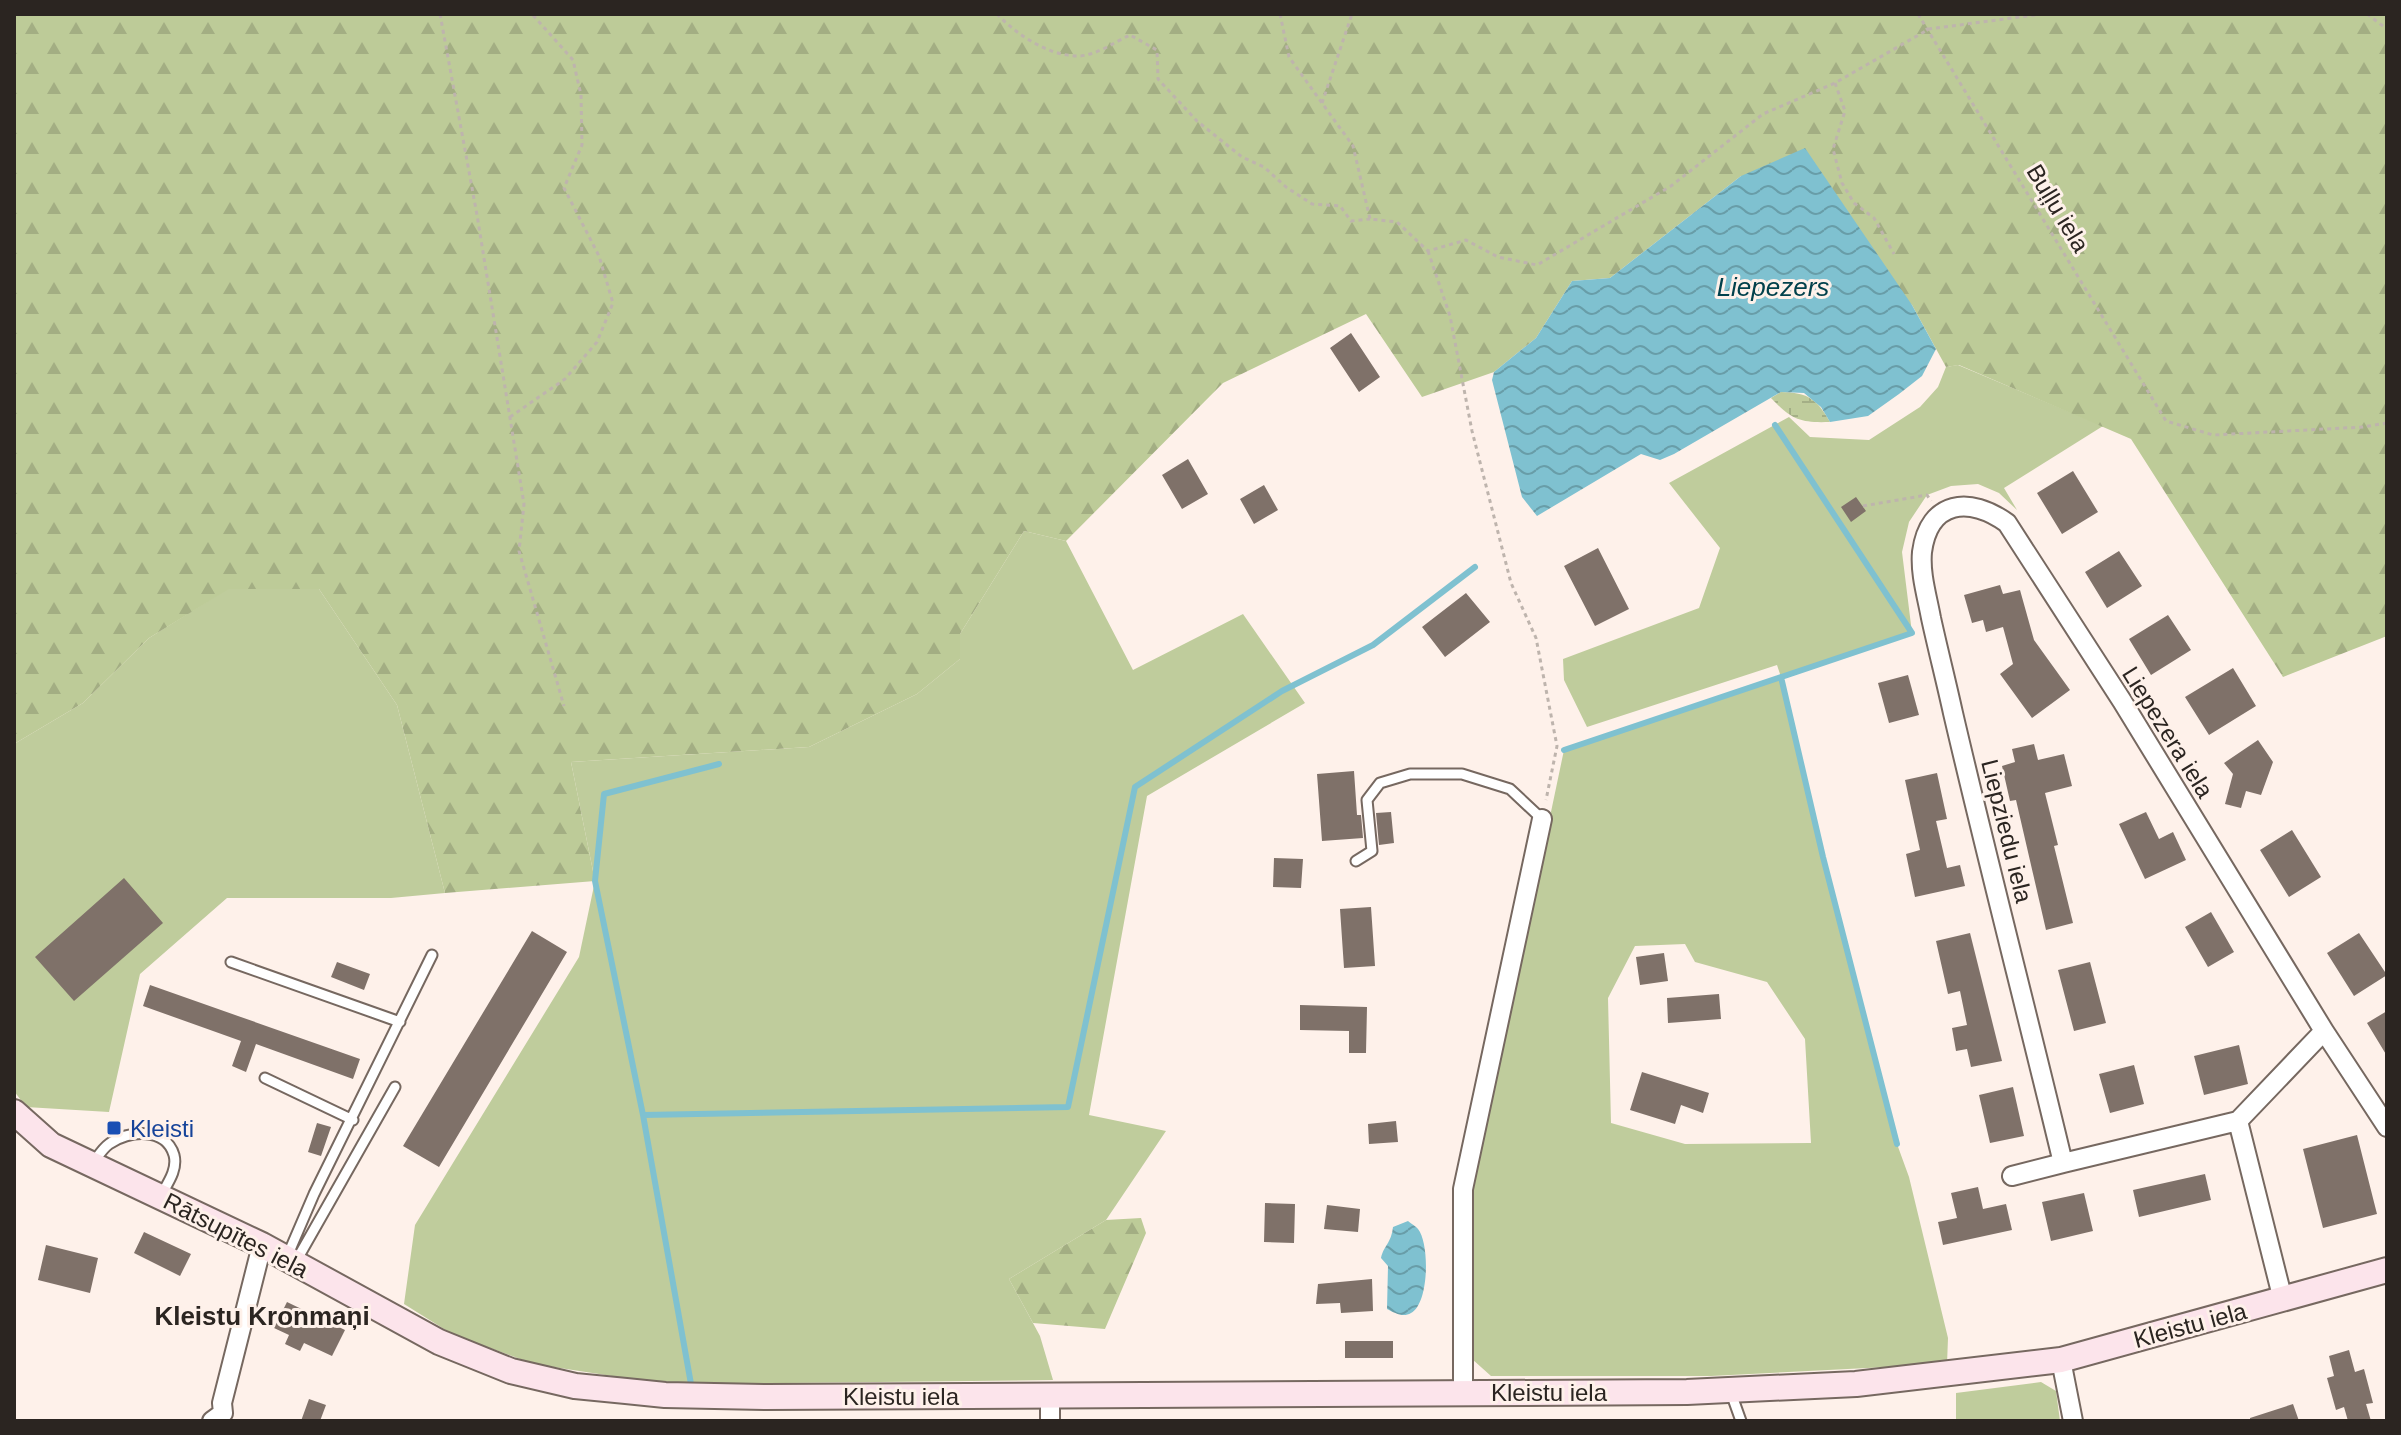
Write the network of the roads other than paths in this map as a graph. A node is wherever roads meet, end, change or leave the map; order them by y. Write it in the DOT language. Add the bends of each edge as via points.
graph roads {
  1 [pos="1940,514"];
  2 [pos="1542,819"];
  3 [pos="1356,861"];
  4 [pos="432,955"];
  5 [pos="231,962"];
  6 [pos="400,1022"];
  7 [pos="2324,1031"];
  8 [pos="265,1078"];
  9 [pos="395,1087"];
  10 [pos="14,1112"];
  11 [pos="353,1120"];
  12 [pos="2238,1121"];
  13 [pos="2387,1127"];
  14 [pos="2063,1163"];
  15 [pos="91,1165"];
  16 [pos="2012,1176"];
  17 [pos="160,1197"];
  18 [pos="262,1245"];
  19 [pos="291,1261"];
  20 [pos="2387,1270"];
  21 [pos="2283,1300"];
  22 [pos="2061,1360"];
  23 [pos="1730,1390"];
  24 [pos="1463,1392"];
  25 [pos="1050,1395"];
  26 [pos="696,1396"];
  27 [pos="221,1418"];
  28 [pos="1050,1421"];
  29 [pos="1741,1421"];
  30 [pos="2073,1421"];
  1 -- 7 [label="street, Liepezera iela" via="1964,505 1989,510 2007,523"];
  1 -- 14 [label="street, Liepziedu iela" via="1924,540 1922,575"];
  2 -- 3 [label="lane" via="1510,789 1462,774 1410,774 1380,783 1367,800 1372,851"];
  2 -- 24 [label="street" via="1463,1189"];
  4 -- 6 [label="lane"];
  5 -- 6 [label="lane"];
  6 -- 11 [label="lane"];
  7 -- 12 [label="street"];
  7 -- 13 [label="street, Liepezera iela"];
  8 -- 11 [label="lane"];
  9 -- 19 [label="lane"];
  10 -- 15 [label="street, Rātsupītes iela" via="51,1145"];
  11 -- 19 [label="lane" via="314,1194"];
  12 -- 14 [label="street"];
  12 -- 21 [label="street"];
  14 -- 16 [label="street"];
  15 -- 17 [label="street, Rātsupītes iela"];
  15 -- 17 [label="lane" via="109,1144 150,1133 167,1142 175,1156 174,1172"];
  17 -- 18 [label="street, Rātsupītes iela"];
  18 -- 19 [label="street, Rātsupītes iela"];
  18 -- 27 [label="street"];
  19 -- 26 [label="street, Rātsupītes iela" via="439,1342 511,1371 575,1386"];
  20 -- 21 [label="street, Kleistu iela"];
  21 -- 22 [label="street, Kleistu iela"];
  22 -- 23 [label="street, Kleistu iela" via="1856,1384"];
  22 -- 30 [label="street"];
  23 -- 24 [label="street, Kleistu iela"];
  23 -- 29 [label="lane"];
  24 -- 25 [label="street, Kleistu iela"];
  25 -- 26 [label="street, Kleistu iela"];
  25 -- 28 [label="street"];
}
